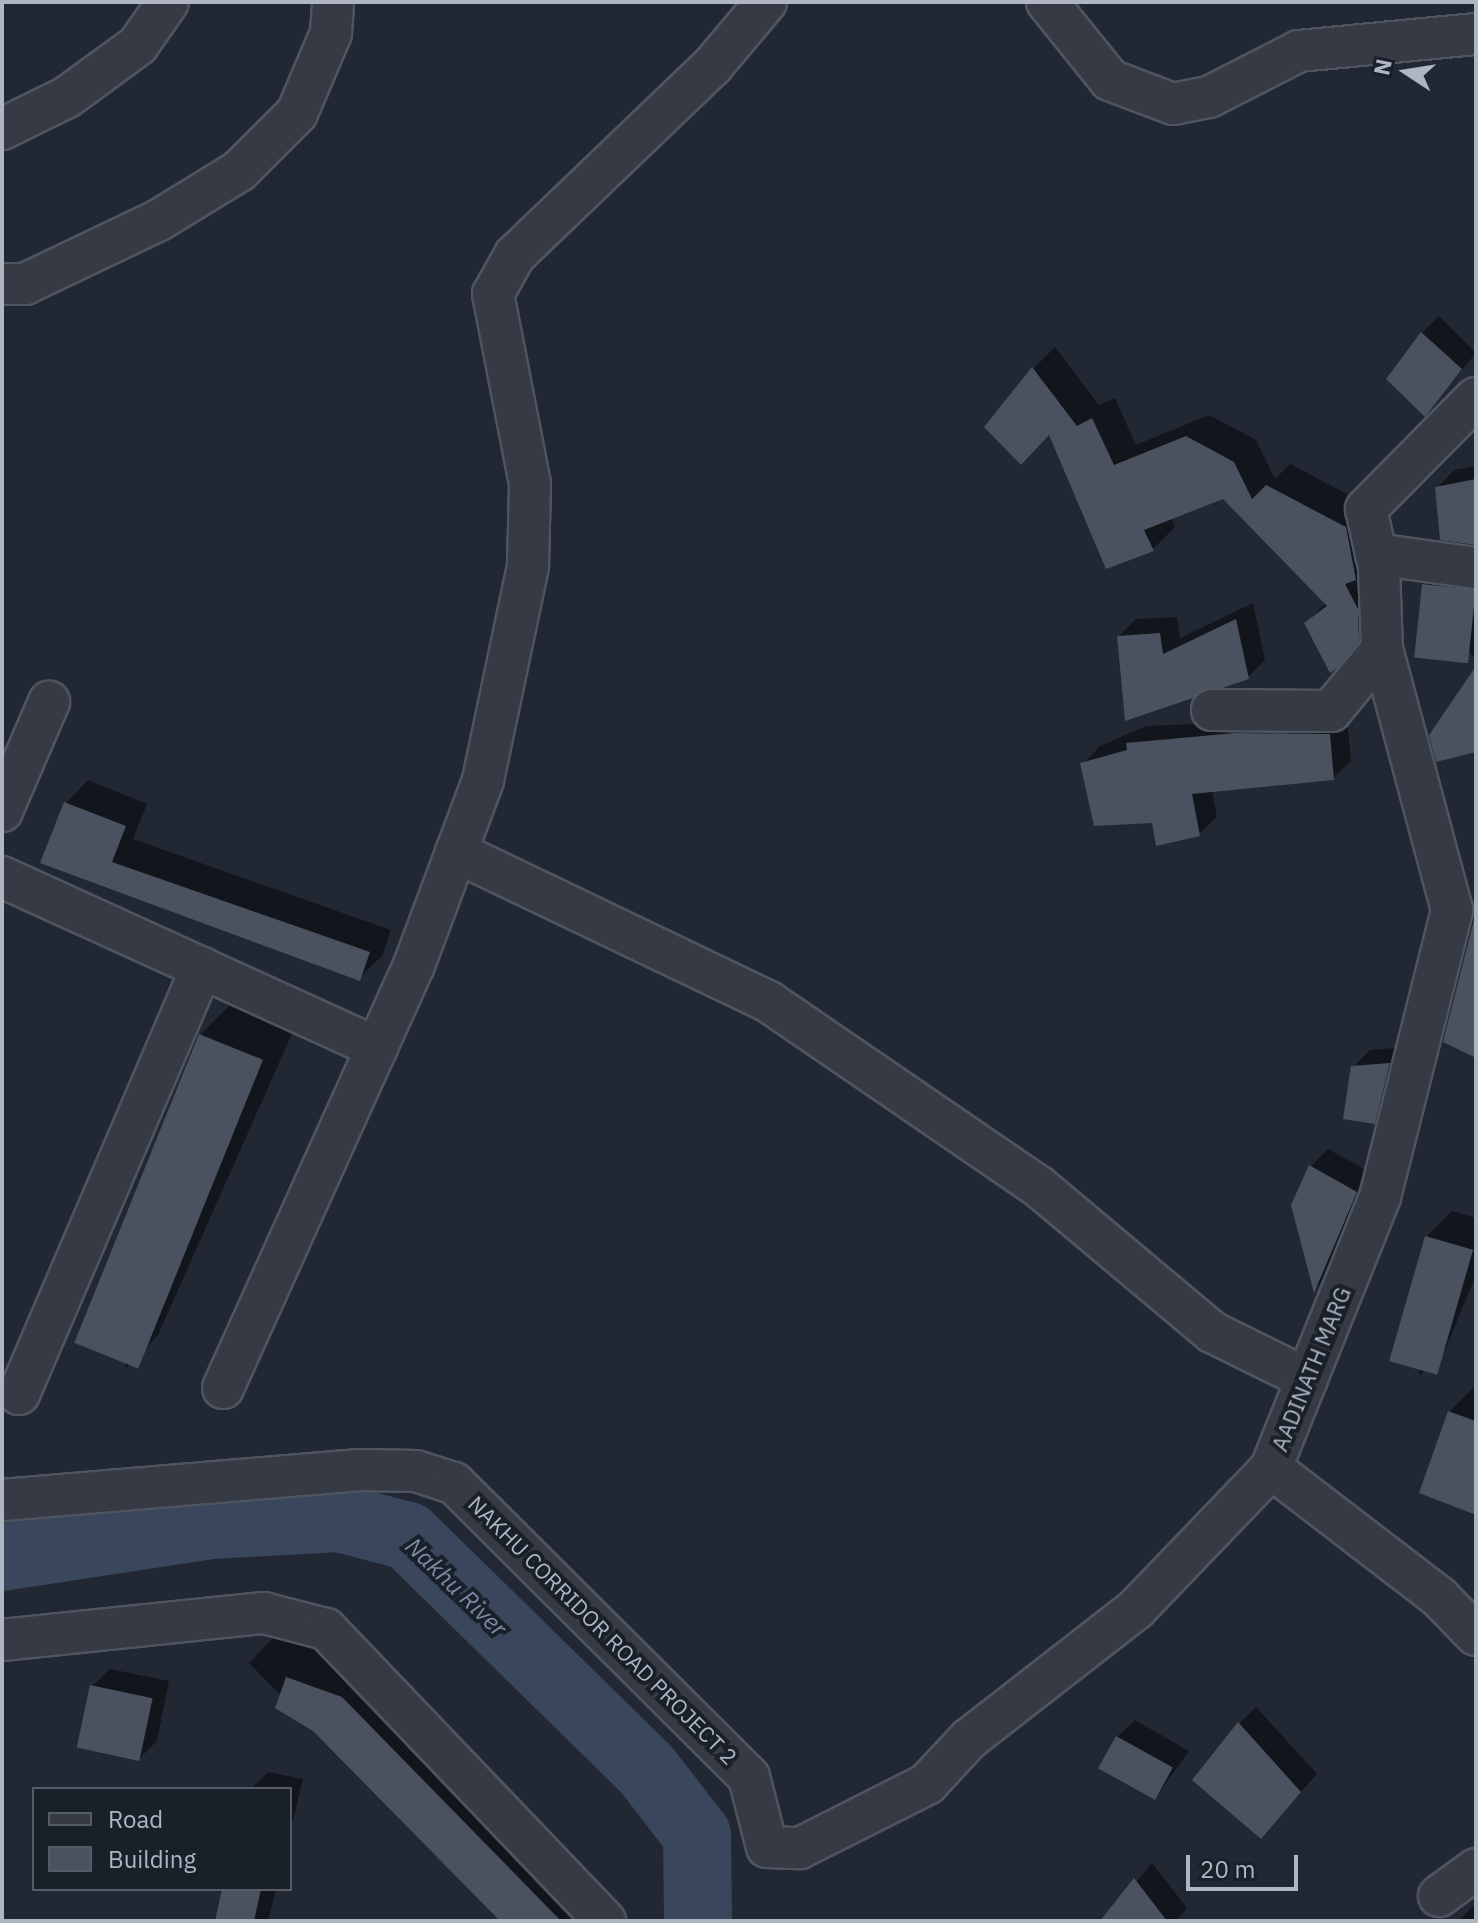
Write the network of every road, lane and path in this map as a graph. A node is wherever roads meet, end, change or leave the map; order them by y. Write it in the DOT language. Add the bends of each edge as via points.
graph roads {
  1 [pos="168,2"];
  2 [pos="333,2"];
  3 [pos="766,2"];
  4 [pos="1047,2"];
  5 [pos="1476,34"];
  6 [pos="2,129"];
  7 [pos="2,284"];
  8 [pos="1476,398"];
  9 [pos="1378,561"];
  10 [pos="1476,568"];
  11 [pos="1382,649"];
  12 [pos="49,702"];
  13 [pos="1212,710"];
  14 [pos="2,811"];
  15 [pos="456,852"];
  16 [pos="2,877"];
  17 [pos="202,968"];
  18 [pos="377,1048"];
  19 [pos="1307,1379"];
  20 [pos="223,1388"];
  21 [pos="19,1394"];
  22 [pos="1271,1468"];
  23 [pos="2,1500"];
  24 [pos="1476,1635"];
  25 [pos="2,1640"];
  26 [pos="767,1847"];
  27 [pos="1476,1869"];
  28 [pos="1439,1896"];
  29 [pos="605,1921"];
  1 -- 6 [label="street" via="138,45 67,97"];
  2 -- 7 [label="street" via="331,33 297,113 239,171 25,284"];
  3 -- 15 [label="street" via="713,65 515,255 493,294 530,484 528,566 483,780"];
  4 -- 5 [label="street" via="1110,80 1173,104 1209,97 1299,51"];
  8 -- 9 [label="street" via="1366,509"];
  9 -- 10 [label="street"];
  9 -- 11 [label="street, AADINATH MARG"];
  11 -- 13 [label="street" via="1331,711"];
  11 -- 19 [label="street, AADINATH MARG" via="1452,910 1380,1197"];
  12 -- 14 [label="street"];
  15 -- 18 [label="street"];
  15 -- 19 [label="street" via="769,1002 1038,1186 1212,1332"];
  16 -- 17 [label="street"];
  17 -- 18 [label="street"];
  17 -- 21 [label="street"];
  18 -- 20 [label="street"];
  19 -- 22 [label="street, AADINATH MARG"];
  22 -- 24 [label="street" via="1439,1597"];
  22 -- 26 [label="street, AADINATH MARG" via="1136,1609 969,1739 927,1784 800,1848"];
  23 -- 26 [label="street, NAKHU CORRIDOR ROAD PROJECT 2" via="360,1470 416,1471 454,1483 749,1777"];
  25 -- 29 [label="street" via="264,1613 326,1629"];
  27 -- 28 [label="street"];
}
